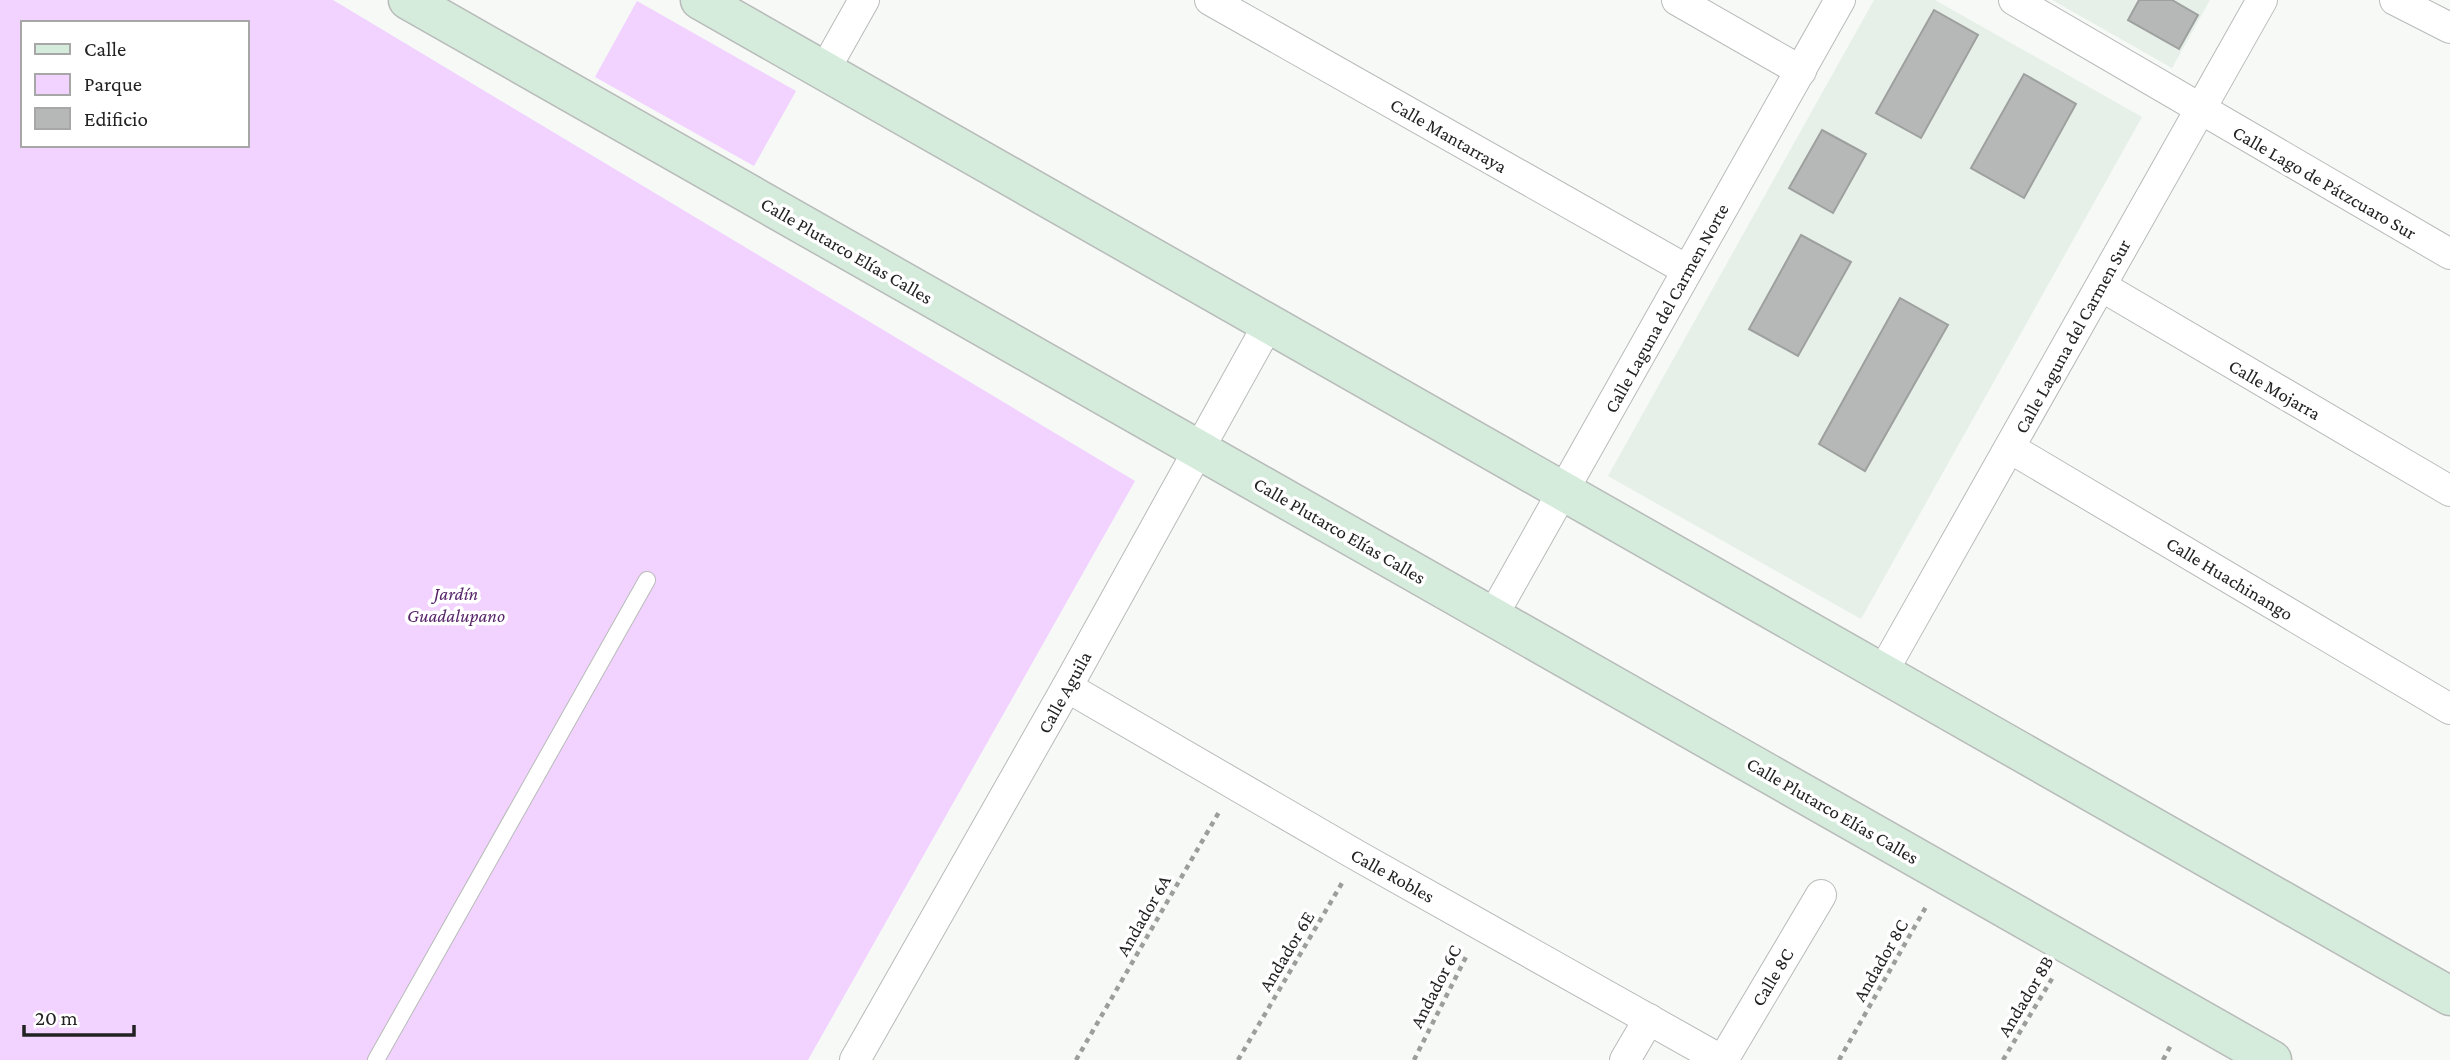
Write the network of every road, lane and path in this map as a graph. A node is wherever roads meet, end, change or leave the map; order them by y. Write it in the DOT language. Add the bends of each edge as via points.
graph roads {
  1 [pos="408,0"];
  2 [pos="699,0"];
  3 [pos="864,0"];
  4 [pos="1210,0"];
  5 [pos="1677,0"];
  6 [pos="1840,0"];
  7 [pos="2014,0"];
  8 [pos="2262,0"];
  9 [pos="2395,0"];
  10 [pos="2450,28"];
  11 [pos="824,71"];
  12 [pos="1801,71"];
  13 [pos="2200,110"];
  14 [pos="2450,254"];
  15 [pos="1687,271"];
  16 [pos="2101,286"];
  17 [pos="1269,323"];
  18 [pos="2010,447"];
  19 [pos="1199,450"];
  20 [pos="1563,491"];
  21 [pos="2450,491"];
  22 [pos="647,580"];
  23 [pos="1492,617"];
  24 [pos="1882,673"];
  25 [pos="1067,687"];
  26 [pos="2450,709"];
  27 [pos="1235,785"];
  28 [pos="1358,856"];
  29 [pos="1945,874"];
  30 [pos="1821,895"];
  31 [pos="1482,925"];
  32 [pos="2072,946"];
  33 [pos="2450,996"];
  34 [pos="1649,1019"];
  35 [pos="376,1060"];
  36 [pos="855,1060"];
  37 [pos="1076,1060"];
  38 [pos="1238,1060"];
  39 [pos="1414,1060"];
  40 [pos="1625,1060"];
  41 [pos="1722,1060"];
  42 [pos="1839,1060"];
  43 [pos="2003,1060"];
  44 [pos="2272,1060"];
  1 -- 19 [label="main road, Calle Plutarco Elías Calles"];
  2 -- 11 [label="main road"];
  3 -- 11 [label="street"];
  4 -- 15 [label="street, Calle Mantarraya"];
  5 -- 12 [label="street"];
  6 -- 12 [label="street, Calle Laguna del Carmen Norte"];
  7 -- 13 [label="street, Calle Lago de Pátzcuaro Sur"];
  8 -- 13 [label="street, Calle Laguna del Carmen Sur"];
  9 -- 10 [label="street"];
  11 -- 17 [label="main road"];
  12 -- 15 [label="street, Calle Laguna del Carmen Norte"];
  13 -- 14 [label="street, Calle Lago de Pátzcuaro Sur"];
  13 -- 16 [label="street, Calle Laguna del Carmen Sur"];
  15 -- 20 [label="street, Calle Laguna del Carmen Norte"];
  16 -- 18 [label="street, Calle Laguna del Carmen Sur"];
  16 -- 21 [label="street, Calle Mojarra"];
  17 -- 19 [label="street, Calle Aguila"];
  17 -- 20 [label="main road"];
  18 -- 24 [label="street, Calle Laguna del Carmen Sur"];
  18 -- 26 [label="street, Calle Huachinango"];
  19 -- 23 [label="main road, Calle Plutarco Elías Calles"];
  19 -- 25 [label="street, Calle Aguila"];
  20 -- 23 [label="street, Calle Laguna del Carmen Norte"];
  20 -- 24 [label="main road"];
  22 -- 35 [label="lane"];
  23 -- 29 [label="main road, Calle Plutarco Elías Calles"];
  24 -- 33 [label="main road"];
  25 -- 27 [label="street, Calle Robles"];
  25 -- 36 [label="street, Calle Aguila"];
  27 -- 28 [label="street, Calle Robles"];
  27 -- 37 [label="path, Andador 6A"];
  28 -- 31 [label="street, Calle Robles"];
  28 -- 38 [label="path, Andador 6E"];
  29 -- 32 [label="main road, Calle Plutarco Elías Calles"];
  29 -- 42 [label="path, Andador 8C"];
  30 -- 41 [label="street, Calle 8C"];
  31 -- 34 [label="street, Calle Robles"];
  31 -- 39 [label="path, Andador 6C"];
  32 -- 43 [label="path, Andador 8B"];
  32 -- 44 [label="main road, Calle Plutarco Elías Calles"];
  34 -- 40 [label="street"];
  34 -- 41 [label="street, Calle Robles"];
}
